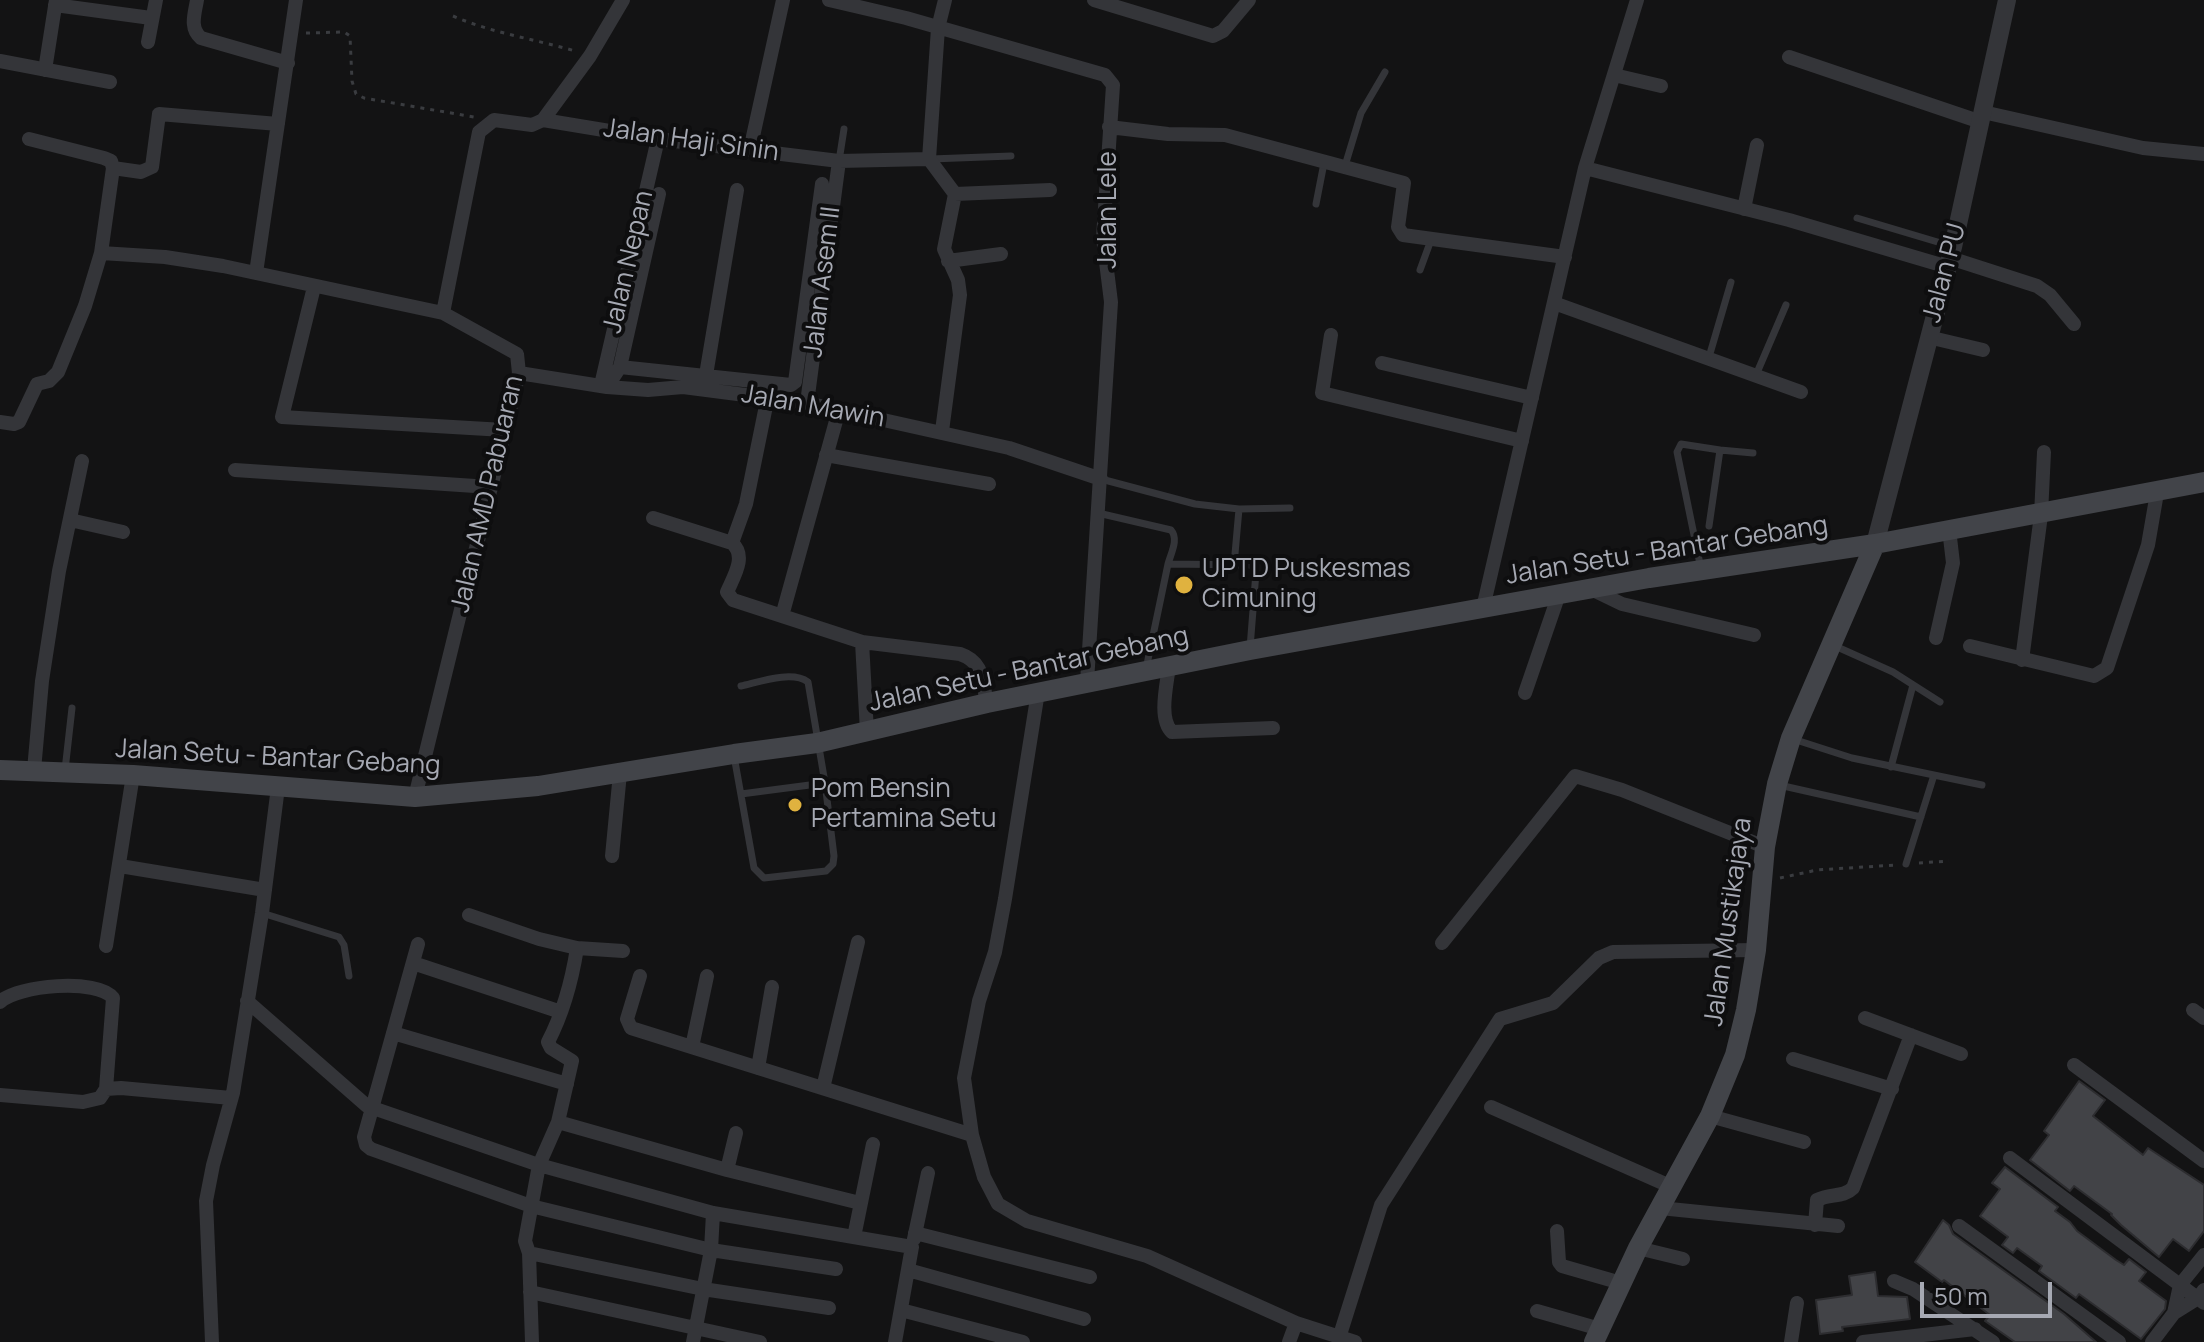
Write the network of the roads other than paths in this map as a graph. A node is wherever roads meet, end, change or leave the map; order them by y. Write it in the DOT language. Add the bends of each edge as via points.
graph roads {
  1 [pos="156,0"];
  2 [pos="197,0"];
  3 [pos="296,0"];
  4 [pos="623,0"];
  5 [pos="783,0"];
  6 [pos="829,0"];
  7 [pos="945,0"];
  8 [pos="1094,0"];
  9 [pos="1249,0"];
  10 [pos="1637,0"];
  11 [pos="2007,0"];
  12 [pos="55,2"];
  13 [pos="151,18"];
  14 [pos="938,28"];
  15 [pos="148,42"];
  16 [pos="1789,57"];
  17 [pos="0,62"];
  18 [pos="288,63"];
  19 [pos="45,70"];
  20 [pos="1385,72"];
  21 [pos="1614,75"];
  22 [pos="110,82"];
  23 [pos="1661,86"];
  24 [pos="1982,117"];
  25 [pos="543,120"];
  26 [pos="278,124"];
  27 [pos="1109,127"];
  28 [pos="844,129"];
  29 [pos="29,139"];
  30 [pos="658,139"];
  31 [pos="1757,145"];
  32 [pos="750,150"];
  33 [pos="2204,154"];
  34 [pos="1011,156"];
  35 [pos="929,159"];
  36 [pos="839,161"];
  37 [pos="1324,163"];
  38 [pos="113,168"];
  39 [pos="1585,168"];
  40 [pos="1344,169"];
  41 [pos="822,184"];
  42 [pos="737,190"];
  43 [pos="1050,190"];
  44 [pos="659,194"];
  45 [pos="955,194"];
  46 [pos="1316,204"];
  47 [pos="1744,209"];
  48 [pos="1857,218"];
  49 [pos="1431,240"];
  50 [pos="101,253"];
  51 [pos="1001,254"];
  52 [pos="1565,257"];
  53 [pos="1950,257"];
  54 [pos="948,261"];
  55 [pos="1420,270"];
  56 [pos="256,273"];
  57 [pos="1731,282"];
  58 [pos="314,287"];
  59 [pos="1554,303"];
  60 [pos="1786,305"];
  61 [pos="443,313"];
  62 [pos="2074,324"];
  63 [pos="1331,335"];
  64 [pos="1928,337"];
  65 [pos="1983,350"];
  66 [pos="1709,357"];
  67 [pos="1382,363"];
  68 [pos="620,367"];
  69 [pos="519,373"];
  70 [pos="706,375"];
  71 [pos="1756,375"];
  72 [pos="604,386"];
  73 [pos="1801,392"];
  74 [pos="768,396"];
  75 [pos="1532,398"];
  76 [pos="807,403"];
  77 [pos="839,410"];
  78 [pos="0,422"];
  79 [pos="504,430"];
  80 [pos="942,431"];
  81 [pos="1522,441"];
  82 [pos="1720,450"];
  83 [pos="2044,452"];
  84 [pos="1753,453"];
  85 [pos="826,455"];
  86 [pos="82,461"];
  87 [pos="235,470"];
  88 [pos="1101,479"];
  89 [pos="2204,482"];
  90 [pos="989,484"];
  91 [pos="490,487"];
  92 [pos="2157,493"];
  93 [pos="1290,508"];
  94 [pos="1239,509"];
  95 [pos="1098,513"];
  96 [pos="2041,515"];
  97 [pos="653,518"];
  98 [pos="70,520"];
  99 [pos="1709,526"];
  100 [pos="1949,529"];
  101 [pos="123,532"];
  102 [pos="732,543"];
  103 [pos="1875,544"];
  104 [pos="1168,564"];
  105 [pos="1234,565"];
  106 [pos="1701,569"];
  107 [pos="1591,589"];
  108 [pos="1559,594"];
  109 [pos="1483,608"];
  110 [pos="782,616"];
  111 [pos="1754,635"];
  112 [pos="1936,638"];
  113 [pos="862,642"];
  114 [pos="1833,645"];
  115 [pos="1970,646"];
  116 [pos="1250,650"];
  117 [pos="2022,660"];
  118 [pos="1169,666"];
  119 [pos="1146,671"];
  120 [pos="1087,682"];
  121 [pos="1913,685"];
  122 [pos="741,686"];
  123 [pos="1038,692"];
  124 [pos="1525,693"];
  125 [pos="1940,702"];
  126 [pos="987,703"];
  127 [pos="72,708"];
  128 [pos="1273,728"];
  129 [pos="867,732"];
  130 [pos="1791,738"];
  131 [pos="817,743"];
  132 [pos="734,754"];
  133 [pos="1891,767"];
  134 [pos="0,770"];
  135 [pos="34,770"];
  136 [pos="65,772"];
  137 [pos="620,773"];
  138 [pos="133,775"];
  139 [pos="1934,775"];
  140 [pos="825,783"];
  141 [pos="1777,784"];
  142 [pos="1982,785"];
  143 [pos="278,787"];
  144 [pos="741,794"];
  145 [pos="415,797"];
  146 [pos="1921,817"];
  147 [pos="1765,847"];
  148 [pos="612,856"];
  149 [pos="1906,864"];
  150 [pos="120,866"];
  151 [pos="265,890"];
  152 [pos="262,913"];
  153 [pos="469,915"];
  154 [pos="858,942"];
  155 [pos="1442,943"];
  156 [pos="418,944"];
  157 [pos="106,946"];
  158 [pos="577,948"];
  159 [pos="1756,950"];
  160 [pos="623,951"];
  161 [pos="413,963"];
  162 [pos="349,976"];
  163 [pos="640,976"];
  164 [pos="707,976"];
  165 [pos="772,987"];
  166 [pos="247,1001"];
  167 [pos="0,1002"];
  168 [pos="561,1012"];
  169 [pos="1865,1018"];
  170 [pos="393,1033"];
  171 [pos="1911,1035"];
  172 [pos="692,1047"];
  173 [pos="1961,1054"];
  174 [pos="1793,1059"];
  175 [pos="2074,1065"];
  176 [pos="758,1068"];
  177 [pos="567,1084"];
  178 [pos="823,1088"];
  179 [pos="106,1089"];
  180 [pos="1892,1089"];
  181 [pos="0,1095"];
  182 [pos="231,1098"];
  183 [pos="1491,1107"];
  184 [pos="372,1108"];
  185 [pos="1710,1116"];
  186 [pos="558,1122"];
  187 [pos="736,1133"];
  188 [pos="972,1135"];
  189 [pos="1804,1142"];
  190 [pos="873,1144"];
  191 [pos="2010,1158"];
  192 [pos="2204,1161"];
  193 [pos="539,1165"];
  194 [pos="727,1170"];
  195 [pos="928,1173"];
  196 [pos="1672,1187"];
  197 [pos="860,1203"];
  198 [pos="531,1206"];
  199 [pos="1660,1208"];
  200 [pos="713,1213"];
  201 [pos="1815,1225"];
  202 [pos="1838,1226"];
  203 [pos="1959,1226"];
  204 [pos="1557,1231"];
  205 [pos="854,1237"];
  206 [pos="914,1240"];
  207 [pos="1638,1248"];
  208 [pos="711,1250"];
  209 [pos="529,1253"];
  210 [pos="2204,1255"];
  211 [pos="1683,1259"];
  212 [pos="836,1269"];
  213 [pos="908,1270"];
  214 [pos="1090,1277"];
  215 [pos="1894,1281"];
  216 [pos="1621,1283"];
  217 [pos="2180,1285"];
  218 [pos="703,1289"];
  219 [pos="530,1292"];
  220 [pos="2202,1297"];
  221 [pos="1797,1303"];
  222 [pos="829,1308"];
  223 [pos="901,1310"];
  224 [pos="1537,1311"];
  225 [pos="2174,1313"];
  226 [pos="1084,1319"];
  227 [pos="1296,1323"];
  228 [pos="1975,1329"];
  229 [pos="694,1336"];
  230 [pos="1597,1336"];
  231 [pos="1339,1338"];
  232 [pos="212,1342"];
  233 [pos="532,1342"];
  234 [pos="760,1342"];
  235 [pos="895,1342"];
  236 [pos="1023,1342"];
  237 [pos="1289,1342"];
  238 [pos="1355,1342"];
  239 [pos="1791,1342"];
  240 [pos="1863,1342"];
  241 [pos="1993,1342"];
  242 [pos="2119,1342"];
  243 [pos="2152,1342"];
  1 -- 13 [label="street"];
  2 -- 18 [label="street" via="193,24 201,38"];
  3 -- 18 [label="street"];
  4 -- 25 [label="street"];
  5 -- 32 [label="street"];
  6 -- 14 [label="street, Jalan Lele"];
  7 -- 14 [label="street"];
  8 -- 9 [label="street" via="1213,36"];
  10 -- 21 [label="street"];
  11 -- 24 [label="street, Jalan PU"];
  12 -- 13 [label="street"];
  12 -- 19 [label="street"];
  13 -- 15 [label="street"];
  14 -- 27 [label="street, Jalan Lele" via="1105,75 1113,85"];
  14 -- 35 [label="street"];
  16 -- 24 [label="street"];
  17 -- 19 [label="street"];
  18 -- 26 [label="street"];
  19 -- 22 [label="street"];
  20 -- 40 [label="lane" via="1361,113"];
  21 -- 23 [label="street"];
  21 -- 39 [label="street"];
  24 -- 33 [label="street" via="2143,148"];
  24 -- 53 [label="street, Jalan PU"];
  25 -- 30 [label="street, Jalan Haji Sinin"];
  25 -- 61 [label="street, Jalan Haji Sinin" via="532,125 494,120 479,132"];
  26 -- 38 [label="street" via="159,114 152,167 141,172"];
  26 -- 56 [label="street"];
  27 -- 37 [label="street" via="1225,135"];
  27 -- 88 [label="street, Jalan Lele" via="1103,238 1111,302"];
  28 -- 36 [label="lane"];
  29 -- 38 [label="street" via="104,158"];
  30 -- 32 [label="street, Jalan Haji Sinin"];
  30 -- 72 [label="street, Jalan Nepan"];
  31 -- 47 [label="street"];
  32 -- 36 [label="street, Jalan Haji Sinin"];
  34 -- 35 [label="lane"];
  35 -- 36 [label="street, Jalan Haji Sinin"];
  35 -- 45 [label="street"];
  36 -- 76 [label="street, Jalan Asem II"];
  37 -- 40 [label="street"];
  37 -- 46 [label="lane"];
  38 -- 50 [label="street"];
  39 -- 47 [label="street"];
  39 -- 52 [label="street"];
  40 -- 49 [label="street" via="1404,183 1400,232"];
  41 -- 70 [label="street" via="795,382"];
  42 -- 70 [label="street"];
  43 -- 45 [label="street"];
  44 -- 68 [label="street"];
  45 -- 54 [label="street" via="944,249"];
  47 -- 53 [label="street"];
  48 -- 53 [label="lane"];
  49 -- 52 [label="street"];
  49 -- 55 [label="lane"];
  50 -- 56 [label="street, Jalan AMD Pabuaran" via="165,257"];
  50 -- 78 [label="street" via="58,372 37,384 17,424"];
  51 -- 54 [label="street"];
  52 -- 59 [label="street"];
  53 -- 62 [label="street" via="2037,286"];
  53 -- 64 [label="street, Jalan PU"];
  54 -- 80 [label="street" via="960,295"];
  56 -- 58 [label="street, Jalan AMD Pabuaran"];
  57 -- 66 [label="lane"];
  58 -- 61 [label="street, Jalan AMD Pabuaran"];
  58 -- 79 [label="street" via="282,417"];
  59 -- 66 [label="street"];
  59 -- 75 [label="street"];
  60 -- 71 [label="lane"];
  61 -- 69 [label="street, Jalan AMD Pabuaran" via="517,354"];
  63 -- 81 [label="street" via="1322,393"];
  64 -- 65 [label="street"];
  64 -- 103 [label="street, Jalan PU"];
  66 -- 71 [label="street"];
  67 -- 75 [label="street"];
  68 -- 70 [label="street"];
  68 -- 72 [label="street"];
  69 -- 72 [label="street, Jalan Mawin"];
  69 -- 79 [label="street, Jalan AMD Pabuaran"];
  71 -- 73 [label="street"];
  72 -- 74 [label="street, Jalan Mawin"];
  74 -- 76 [label="street, Jalan Mawin"];
  74 -- 102 [label="street" via="746,504"];
  75 -- 81 [label="street"];
  76 -- 77 [label="street, Jalan Mawin"];
  77 -- 80 [label="street, Jalan Mawin"];
  77 -- 85 [label="street"];
  79 -- 91 [label="street, Jalan AMD Pabuaran"];
  80 -- 88 [label="street, Jalan Mawin"];
  81 -- 109 [label="street"];
  82 -- 84 [label="lane"];
  82 -- 99 [label="lane"];
  82 -- 106 [label="lane" via="1678,446"];
  83 -- 96 [label="street"];
  85 -- 90 [label="street"];
  85 -- 110 [label="street"];
  86 -- 98 [label="street"];
  87 -- 91 [label="street"];
  88 -- 94 [label="lane" via="1195,504"];
  88 -- 95 [label="street, Jalan Lele"];
  89 -- 92 [label="main road, Jalan Setu - Bantar Gebang"];
  91 -- 145 [label="street, Jalan AMD Pabuaran"];
  92 -- 96 [label="main road, Jalan Setu - Bantar Gebang"];
  92 -- 117 [label="street" via="2148,545 2107,668 2094,676"];
  93 -- 94 [label="lane"];
  94 -- 105 [label="lane"];
  95 -- 104 [label="lane" via="1171,530 1175,541"];
  95 -- 120 [label="street, Jalan Lele"];
  96 -- 100 [label="main road, Jalan Setu - Bantar Gebang"];
  96 -- 117 [label="street"];
  97 -- 102 [label="street"];
  98 -- 101 [label="street"];
  98 -- 135 [label="street" via="42,681"];
  100 -- 103 [label="main road, Jalan Setu - Bantar Gebang"];
  100 -- 112 [label="street" via="1953,563"];
  102 -- 110 [label="street" via="741,557 729,597"];
  103 -- 106 [label="main road, Jalan Setu - Bantar Gebang"];
  103 -- 114 [label="main road, Jalan Mustikajaya"];
  104 -- 105 [label="lane"];
  104 -- 119 [label="lane"];
  105 -- 116 [label="lane" via="1251,565 1256,572"];
  106 -- 107 [label="main road, Jalan Setu - Bantar Gebang"];
  107 -- 108 [label="main road, Jalan Setu - Bantar Gebang"];
  107 -- 111 [label="street" via="1636,608"];
  108 -- 109 [label="main road, Jalan Setu - Bantar Gebang"];
  108 -- 124 [label="street"];
  109 -- 116 [label="main road, Jalan Setu - Bantar Gebang"];
  110 -- 113 [label="street"];
  113 -- 126 [label="street" via="972,657"];
  113 -- 129 [label="street"];
  114 -- 121 [label="lane"];
  114 -- 130 [label="main road, Jalan Mustikajaya"];
  115 -- 117 [label="street"];
  116 -- 118 [label="main road, Jalan Setu - Bantar Gebang"];
  118 -- 119 [label="main road, Jalan Setu - Bantar Gebang"];
  118 -- 128 [label="street" via="1165,717 1172,732"];
  119 -- 120 [label="main road, Jalan Setu - Bantar Gebang"];
  120 -- 123 [label="main road, Jalan Setu - Bantar Gebang"];
  121 -- 125 [label="lane"];
  121 -- 133 [label="lane"];
  122 -- 131 [label="lane" via="792,677 808,682"];
  123 -- 126 [label="main road, Jalan Setu - Bantar Gebang"];
  123 -- 188 [label="street" via="995,952 964,1078"];
  126 -- 129 [label="main road, Jalan Setu - Bantar Gebang"];
  127 -- 136 [label="lane"];
  129 -- 131 [label="main road, Jalan Setu - Bantar Gebang"];
  130 -- 133 [label="lane"];
  130 -- 141 [label="main road, Jalan Mustikajaya"];
  131 -- 132 [label="main road, Jalan Setu - Bantar Gebang"];
  131 -- 140 [label="lane"];
  132 -- 137 [label="main road, Jalan Setu - Bantar Gebang"];
  132 -- 144 [label="lane"];
  133 -- 139 [label="lane"];
  134 -- 135 [label="main road, Jalan Setu - Bantar Gebang"];
  135 -- 136 [label="main road, Jalan Setu - Bantar Gebang"];
  136 -- 138 [label="main road, Jalan Setu - Bantar Gebang"];
  137 -- 145 [label="main road, Jalan Setu - Bantar Gebang"];
  137 -- 148 [label="street"];
  138 -- 143 [label="main road, Jalan Setu - Bantar Gebang"];
  138 -- 150 [label="street"];
  139 -- 142 [label="lane"];
  139 -- 146 [label="lane"];
  140 -- 144 [label="lane"];
  140 -- 144 [label="lane" via="834,856 826,871 758,875"];
  141 -- 146 [label="lane"];
  141 -- 147 [label="main road, Jalan Mustikajaya"];
  143 -- 145 [label="main road, Jalan Setu - Bantar Gebang"];
  143 -- 151 [label="street"];
  146 -- 149 [label="lane"];
  147 -- 155 [label="street" via="1575,776"];
  147 -- 159 [label="main road, Jalan Mustikajaya"];
  150 -- 151 [label="street"];
  150 -- 157 [label="street"];
  151 -- 152 [label="street"];
  152 -- 162 [label="lane" via="339,937"];
  152 -- 166 [label="street"];
  153 -- 158 [label="street"];
  154 -- 178 [label="street"];
  156 -- 161 [label="street"];
  158 -- 160 [label="street"];
  158 -- 168 [label="street"];
  159 -- 185 [label="main road, Jalan Mustikajaya" via="1735,1055"];
  159 -- 231 [label="street" via="1606,954 1553,1003 1500,1019 1381,1205"];
  161 -- 168 [label="street"];
  161 -- 170 [label="street"];
  163 -- 172 [label="street" via="628,1024"];
  164 -- 172 [label="street"];
  165 -- 176 [label="street"];
  166 -- 182 [label="street"];
  166 -- 184 [label="street"];
  167 -- 179 [label="street" via="45,986 110,993"];
  168 -- 177 [label="street" via="548,1045 572,1061"];
  169 -- 171 [label="street"];
  170 -- 177 [label="street"];
  170 -- 184 [label="street"];
  171 -- 173 [label="street"];
  171 -- 180 [label="street"];
  172 -- 176 [label="street"];
  174 -- 180 [label="street"];
  175 -- 192 [label="street"];
  176 -- 178 [label="street"];
  177 -- 186 [label="street"];
  178 -- 188 [label="street"];
  179 -- 181 [label="street" via="100,1098 83,1102"];
  179 -- 182 [label="street"];
  180 -- 201 [label="street" via="1853,1188 1845,1195 1817,1200"];
  182 -- 232 [label="street" via="206,1201"];
  183 -- 196 [label="street"];
  184 -- 193 [label="street"];
  184 -- 198 [label="street" via="364,1137 371,1149"];
  185 -- 189 [label="street"];
  185 -- 196 [label="main road, Jalan Mustikajaya"];
  186 -- 193 [label="street"];
  186 -- 194 [label="street"];
  187 -- 194 [label="street"];
  188 -- 227 [label="street" via="991,1194 1008,1212 1147,1256"];
  190 -- 197 [label="street"];
  191 -- 217 [label="street"];
  193 -- 198 [label="street"];
  193 -- 200 [label="street"];
  194 -- 197 [label="street"];
  195 -- 206 [label="street"];
  196 -- 199 [label="main road, Jalan Mustikajaya"];
  197 -- 205 [label="street"];
  198 -- 208 [label="street"];
  198 -- 209 [label="street" via="525,1241"];
  199 -- 201 [label="street"];
  199 -- 207 [label="main road, Jalan Mustikajaya"];
  200 -- 205 [label="street"];
  200 -- 208 [label="street"];
  201 -- 202 [label="street"];
  203 -- 242 [label="street"];
  204 -- 216 [label="street" via="1562,1266"];
  205 -- 206 [label="street"];
  206 -- 213 [label="street"];
  206 -- 214 [label="street"];
  207 -- 211 [label="street"];
  207 -- 216 [label="main road, Jalan Mustikajaya"];
  208 -- 212 [label="street"];
  208 -- 218 [label="street"];
  209 -- 218 [label="street"];
  209 -- 219 [label="street"];
  210 -- 217 [label="street"];
  213 -- 223 [label="street"];
  213 -- 226 [label="street"];
  215 -- 228 [label="street"];
  216 -- 230 [label="main road, Jalan Mustikajaya"];
  217 -- 220 [label="street"];
  217 -- 225 [label="street"];
  218 -- 222 [label="street"];
  218 -- 229 [label="street"];
  219 -- 229 [label="street"];
  219 -- 233 [label="street"];
  220 -- 225 [label="street"];
  221 -- 239 [label="street"];
  223 -- 235 [label="street"];
  223 -- 236 [label="street"];
  224 -- 230 [label="street"];
  225 -- 243 [label="street"];
  227 -- 231 [label="street"];
  227 -- 237 [label="street"];
  228 -- 240 [label="street"];
  228 -- 241 [label="street"];
  229 -- 234 [label="street"];
  231 -- 238 [label="street"];
}
